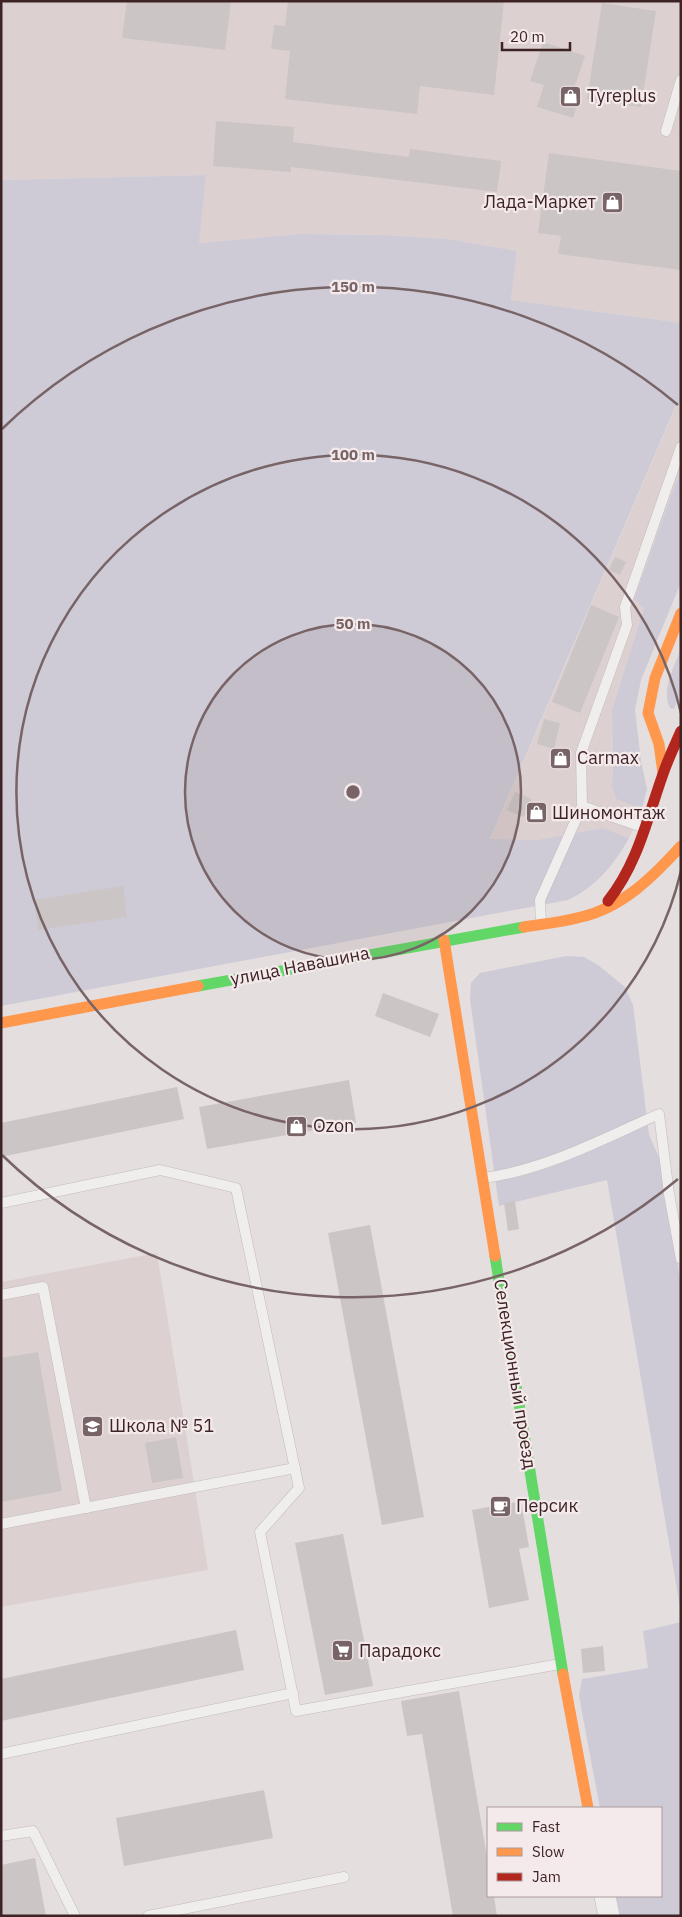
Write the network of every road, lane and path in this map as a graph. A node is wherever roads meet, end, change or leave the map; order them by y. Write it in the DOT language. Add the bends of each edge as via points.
graph roads {
  1 [pos="681,80"];
  2 [pos="666,131"];
  3 [pos="681,447"];
  4 [pos="681,613"];
  5 [pos="681,732"];
  6 [pos="663,773"];
  7 [pos="656,796"];
  8 [pos="582,806"];
  9 [pos="661,822"];
  10 [pos="646,828"];
  11 [pos="681,846"];
  12 [pos="599,911"];
  13 [pos="541,924"];
  14 [pos="444,940"];
  15 [pos="1,1023"];
  16 [pos="483,1178"];
  17 [pos="1,1203"];
  18 [pos="681,1259"];
  19 [pos="1,1295"];
  20 [pos="295,1468"];
  21 [pos="86,1508"];
  22 [pos="1,1524"];
  23 [pos="560,1664"];
  24 [pos="293,1693"];
  25 [pos="1,1754"];
  26 [pos="588,1807"];
  27 [pos="1,1836"];
  28 [pos="344,1877"];
  29 [pos="605,1897"];
  30 [pos="75,1916"];
  31 [pos="148,1916"];
  32 [pos="609,1916"];
  1 -- 2 [label="lane"];
  3 -- 8 [label="lane" via="625,607 627,625 581,754"];
  4 -- 6 [label="main road" via="655,678 648,713 659,744"];
  5 -- 6 [label="main road"];
  6 -- 7 [label="main road"];
  7 -- 9 [label="main road" via="656,814"];
  7 -- 10 [label="main road"];
  8 -- 10 [label="lane"];
  8 -- 13 [label="lane" via="540,900"];
  10 -- 12 [label="main road" via="627,876"];
  11 -- 12 [label="main road, улица Навашина" via="649,881"];
  12 -- 13 [label="main road, улица Навашина"];
  13 -- 14 [label="main road, улица Навашина"];
  14 -- 15 [label="main road, улица Навашина"];
  14 -- 16 [label="main road, Селекционный проезд"];
  16 -- 18 [label="lane" via="506,1175 559,1158 659,1114"];
  16 -- 23 [label="main road, Селекционный проезд"];
  17 -- 20 [label="lane" via="160,1170 236,1188"];
  19 -- 21 [label="lane" via="43,1287"];
  20 -- 21 [label="lane"];
  20 -- 24 [label="lane" via="299,1488 260,1532"];
  21 -- 22 [label="lane"];
  23 -- 24 [label="lane" via="296,1711"];
  23 -- 26 [label="main road, Селекционный проезд"];
  24 -- 25 [label="lane"];
  27 -- 30 [label="lane" via="33,1831"];
  28 -- 31 [label="lane"];
  29 -- 32 [label="street"];
}
